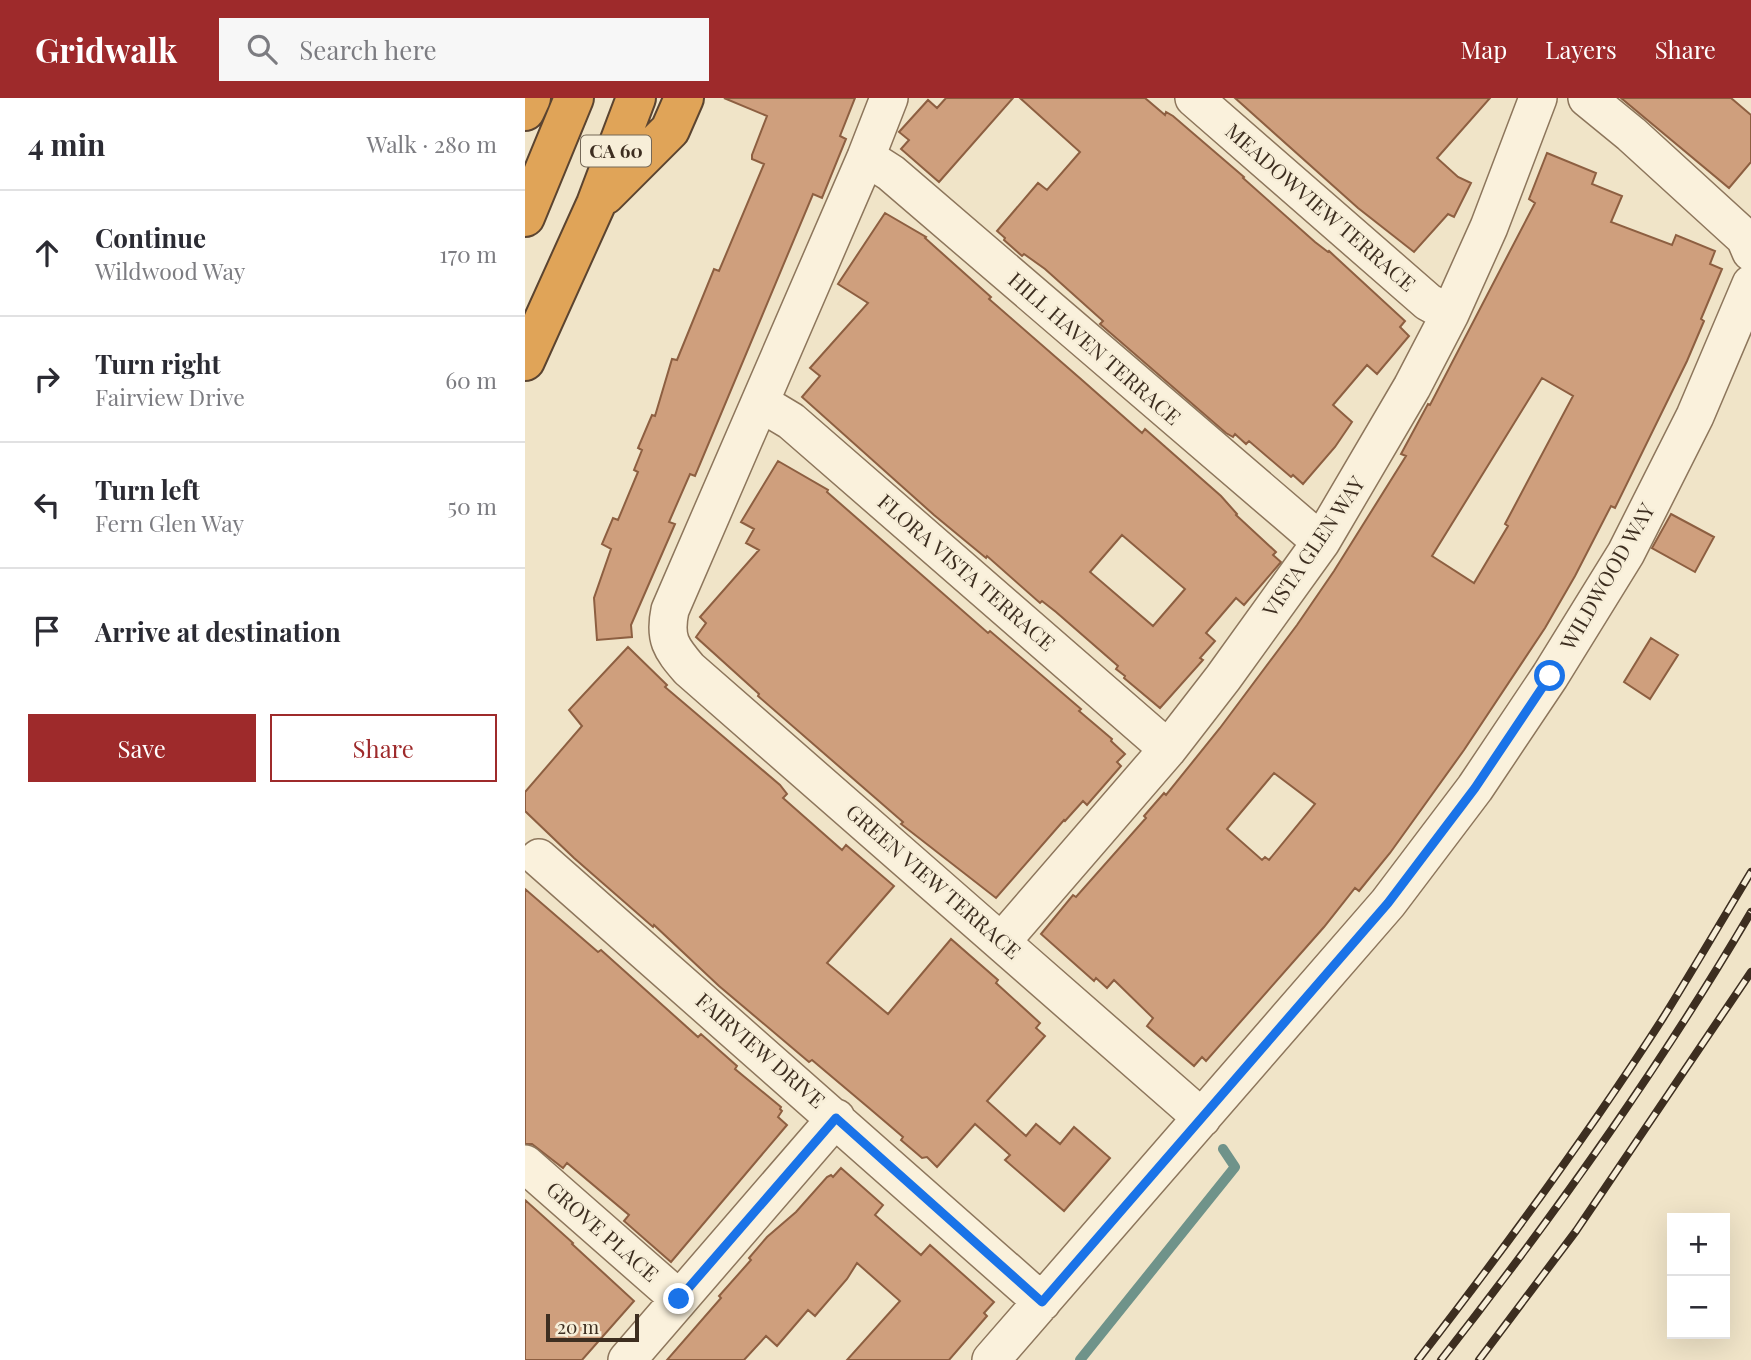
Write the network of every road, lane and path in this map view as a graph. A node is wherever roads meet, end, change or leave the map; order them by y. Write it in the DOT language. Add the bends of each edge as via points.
graph roads {
  1 [pos="531,98"];
  2 [pos="574,98"];
  3 [pos="636,98"];
  4 [pos="684,98"];
  5 [pos="889,98"];
  6 [pos="1194,98"];
  7 [pos="1538,98"];
  8 [pos="1587,98"];
  9 [pos="525,110"];
  10 [pos="866,158"];
  11 [pos="596,204"];
  12 [pos="525,217"];
  13 [pos="1748,245"];
  14 [pos="1751,284"];
  15 [pos="1450,314"];
  16 [pos="525,361"];
  17 [pos="761,403"];
  18 [pos="1321,542"];
  19 [pos="1168,748"];
  20 [pos="539,858"];
  21 [pos="1002,941"];
  22 [pos="836,1118"];
  23 [pos="1202,1118"];
  24 [pos="525,1164"];
  25 [pos="679,1299"];
  26 [pos="1042,1302"];
  27 [pos="627,1360"];
  28 [pos="991,1360"];
  1 -- 9 [label="highway"];
  2 -- 12 [label="highway"];
  3 -- 11 [label="highway, CA 60"];
  4 -- 11 [label="highway" via="670,130"];
  5 -- 10 [label="street"];
  6 -- 15 [label="street, MEADOWVIEW TERRACE" via="1428,302"];
  7 -- 15 [label="street, VISTA GLEN WAY"];
  8 -- 13 [label="street"];
  10 -- 17 [label="street"];
  10 -- 18 [label="street, HILL HAVEN TERRACE" via="891,173"];
  11 -- 16 [label="highway, CA 60"];
  14 -- 23 [label="street, WILDWOOD WAY" via="1695,416 1626,553 1550,676 1475,788 1388,903"];
  15 -- 18 [label="street, VISTA GLEN WAY"];
  17 -- 19 [label="street, FLORA VISTA TERRACE" via="791,421"];
  17 -- 21 [label="street, GREEN VIEW TERRACE" via="670,610 669,642 689,669"];
  18 -- 19 [label="street, VISTA GLEN WAY"];
  19 -- 21 [label="street, VISTA GLEN WAY"];
  20 -- 22 [label="street, FAIRVIEW DRIVE"];
  21 -- 23 [label="street, GREEN VIEW TERRACE"];
  22 -- 25 [label="street"];
  22 -- 26 [label="street, FAIRVIEW DRIVE"];
  23 -- 26 [label="street, WILDWOOD WAY"];
  24 -- 25 [label="street, GROVE PLACE"];
  25 -- 27 [label="street"];
  26 -- 28 [label="street, WILDWOOD WAY"];
}
